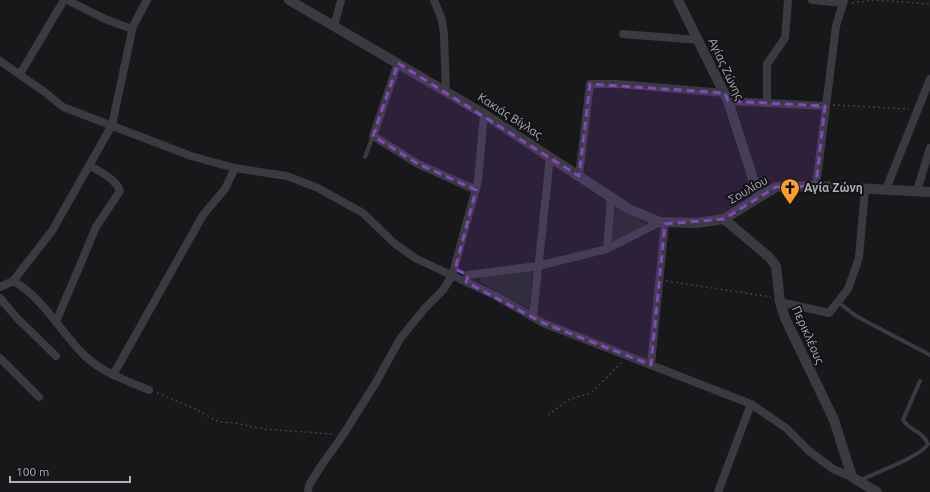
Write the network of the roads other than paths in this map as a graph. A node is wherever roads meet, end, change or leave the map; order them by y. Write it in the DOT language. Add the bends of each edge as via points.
graph roads {
  1 [pos="66,0"];
  2 [pos="147,0"];
  3 [pos="289,0"];
  4 [pos="341,0"];
  5 [pos="434,0"];
  6 [pos="678,0"];
  7 [pos="788,0"];
  8 [pos="812,0"];
  9 [pos="844,2"];
  10 [pos="334,26"];
  11 [pos="132,29"];
  12 [pos="623,34"];
  13 [pos="698,40"];
  14 [pos="0,60"];
  15 [pos="398,63"];
  16 [pos="20,74"];
  17 [pos="930,79"];
  18 [pos="446,92"];
  19 [pos="726,97"];
  20 [pos="767,103"];
  21 [pos="825,106"];
  22 [pos="484,114"];
  23 [pos="112,125"];
  24 [pos="373,136"];
  25 [pos="930,148"];
  26 [pos="365,157"];
  27 [pos="550,157"];
  28 [pos="89,165"];
  29 [pos="235,168"];
  30 [pos="579,176"];
  31 [pos="816,186"];
  32 [pos="865,188"];
  33 [pos="886,189"];
  34 [pos="476,190"];
  35 [pos="917,191"];
  36 [pos="930,192"];
  37 [pos="611,197"];
  38 [pos="759,197"];
  39 [pos="724,219"];
  40 [pos="663,223"];
  41 [pos="607,249"];
  42 [pos="538,266"];
  43 [pos="453,272"];
  44 [pos="467,279"];
  45 [pos="13,282"];
  46 [pos="0,287"];
  47 [pos="0,298"];
  48 [pos="780,300"];
  49 [pos="838,302"];
  50 [pos="533,318"];
  51 [pos="56,322"];
  52 [pos="930,355"];
  53 [pos="56,356"];
  54 [pos="0,358"];
  55 [pos="651,365"];
  56 [pos="113,375"];
  57 [pos="920,381"];
  58 [pos="149,390"];
  59 [pos="39,397"];
  60 [pos="751,404"];
  61 [pos="855,479"];
  62 [pos="308,492"];
  63 [pos="718,492"];
  64 [pos="877,492"];
  1 -- 11 [label="street"];
  1 -- 16 [label="street"];
  2 -- 11 [label="street"];
  3 -- 10 [label="street, Κακιάς Βίγλας"];
  4 -- 10 [label="street"];
  5 -- 18 [label="street" via="442,20 444,35"];
  6 -- 13 [label="street, Αγίας Ζώνης"];
  7 -- 20 [label="street" via="785,38 767,64"];
  8 -- 9 [label="street"];
  9 -- 21 [label="street" via="836,26"];
  10 -- 15 [label="street, Κακιάς Βίγλας"];
  11 -- 23 [label="street"];
  12 -- 13 [label="street"];
  13 -- 19 [label="street, Αγίας Ζώνης"];
  14 -- 16 [label="street"];
  15 -- 18 [label="street, Κακιάς Βίγλας"];
  15 -- 24 [label="street"];
  16 -- 23 [label="street" via="63,107"];
  17 -- 33 [label="street"];
  18 -- 22 [label="street, Κακιάς Βίγλας"];
  19 -- 20 [label="street"];
  19 -- 30 [label="street" via="618,84 590,84"];
  19 -- 38 [label="street, Αγίας Ζώνης"];
  20 -- 21 [label="street"];
  21 -- 31 [label="street"];
  22 -- 27 [label="street, Κακιάς Βίγλας"];
  22 -- 34 [label="street"];
  23 -- 28 [label="street"];
  23 -- 29 [label="street" via="191,156"];
  24 -- 26 [label="lane"];
  24 -- 34 [label="street" via="418,164"];
  25 -- 35 [label="street"];
  27 -- 30 [label="street, Κακιάς Βίγλας"];
  27 -- 42 [label="street"];
  28 -- 45 [label="street" via="52,231"];
  28 -- 51 [label="street" via="113,181 120,191 96,228"];
  29 -- 43 [label="street" via="287,176 318,188 363,213 394,243 415,258"];
  29 -- 56 [label="street" via="227,185 203,215"];
  30 -- 37 [label="street, Κακιάς Βίγλας"];
  31 -- 32 [label="street, Σουλίου"];
  31 -- 38 [label="street, Σουλίου" via="776,187"];
  32 -- 33 [label="street, Σουλίου"];
  32 -- 49 [label="street" via="859,258 848,289"];
  33 -- 35 [label="street, Σουλίου"];
  34 -- 43 [label="street"];
  35 -- 36 [label="street, Σουλίου"];
  37 -- 40 [label="street, Κακιάς Βίγλας" via="638,214"];
  37 -- 41 [label="street"];
  38 -- 39 [label="street, Σουλίου"];
  39 -- 40 [label="street, Κακιάς Βίγλας" via="697,223"];
  39 -- 48 [label="street, Περικλέους" via="776,266"];
  40 -- 41 [label="street"];
  40 -- 55 [label="street"];
  41 -- 42 [label="street"];
  42 -- 44 [label="street"];
  42 -- 50 [label="street"];
  43 -- 44 [label="street"];
  43 -- 62 [label="street" via="443,290 400,339 343,435 309,485"];
  44 -- 50 [label="street"];
  45 -- 46 [label="street"];
  45 -- 51 [label="street" via="36,299"];
  47 -- 53 [label="street"];
  48 -- 49 [label="street" via="829,313"];
  48 -- 61 [label="street, Περικλέους" via="785,318 834,420"];
  49 -- 52 [label="lane" via="856,316"];
  50 -- 55 [label="street"];
  51 -- 56 [label="street" via="84,355 99,368"];
  54 -- 59 [label="street"];
  55 -- 60 [label="street"];
  56 -- 58 [label="street"];
  57 -- 61 [label="lane" via="903,420 925,436 928,444 925,449 914,457"];
  60 -- 61 [label="street" via="786,428 809,451 833,469"];
  60 -- 63 [label="street"];
  61 -- 64 [label="street"];
}
